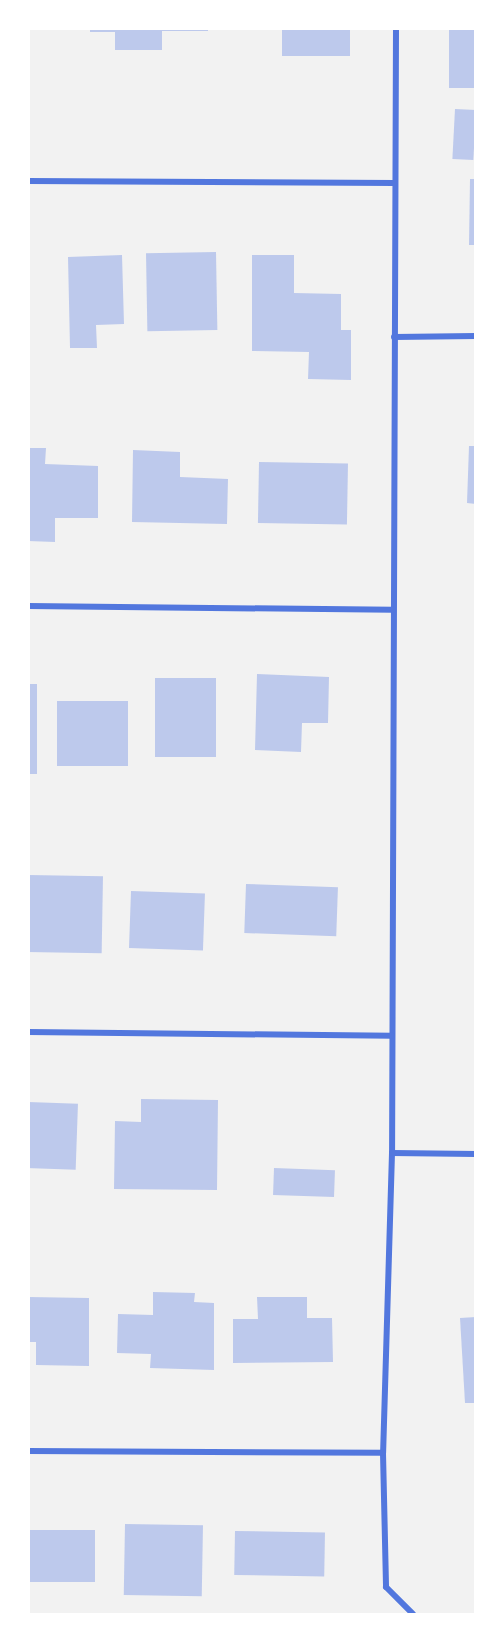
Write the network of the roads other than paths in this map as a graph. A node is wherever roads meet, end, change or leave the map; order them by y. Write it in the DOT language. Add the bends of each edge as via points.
graph roads {
  1 [pos="396,28"];
  2 [pos="28,181"];
  3 [pos="395,183"];
  4 [pos="476,336"];
  5 [pos="394,337"];
  6 [pos="28,606"];
  7 [pos="393,610"];
  8 [pos="28,1032"];
  9 [pos="392,1036"];
  10 [pos="392,1153"];
  11 [pos="476,1154"];
  12 [pos="28,1451"];
  13 [pos="383,1453"];
  14 [pos="413,1614"];
  1 -- 3 [label="street"];
  2 -- 3 [label="street"];
  3 -- 5 [label="street"];
  4 -- 5 [label="street"];
  5 -- 7 [label="street"];
  6 -- 7 [label="street"];
  7 -- 9 [label="street"];
  8 -- 9 [label="street"];
  9 -- 10 [label="street"];
  10 -- 11 [label="street"];
  10 -- 13 [label="street"];
  12 -- 13 [label="street"];
  13 -- 14 [label="street" via="386,1587"];
}
